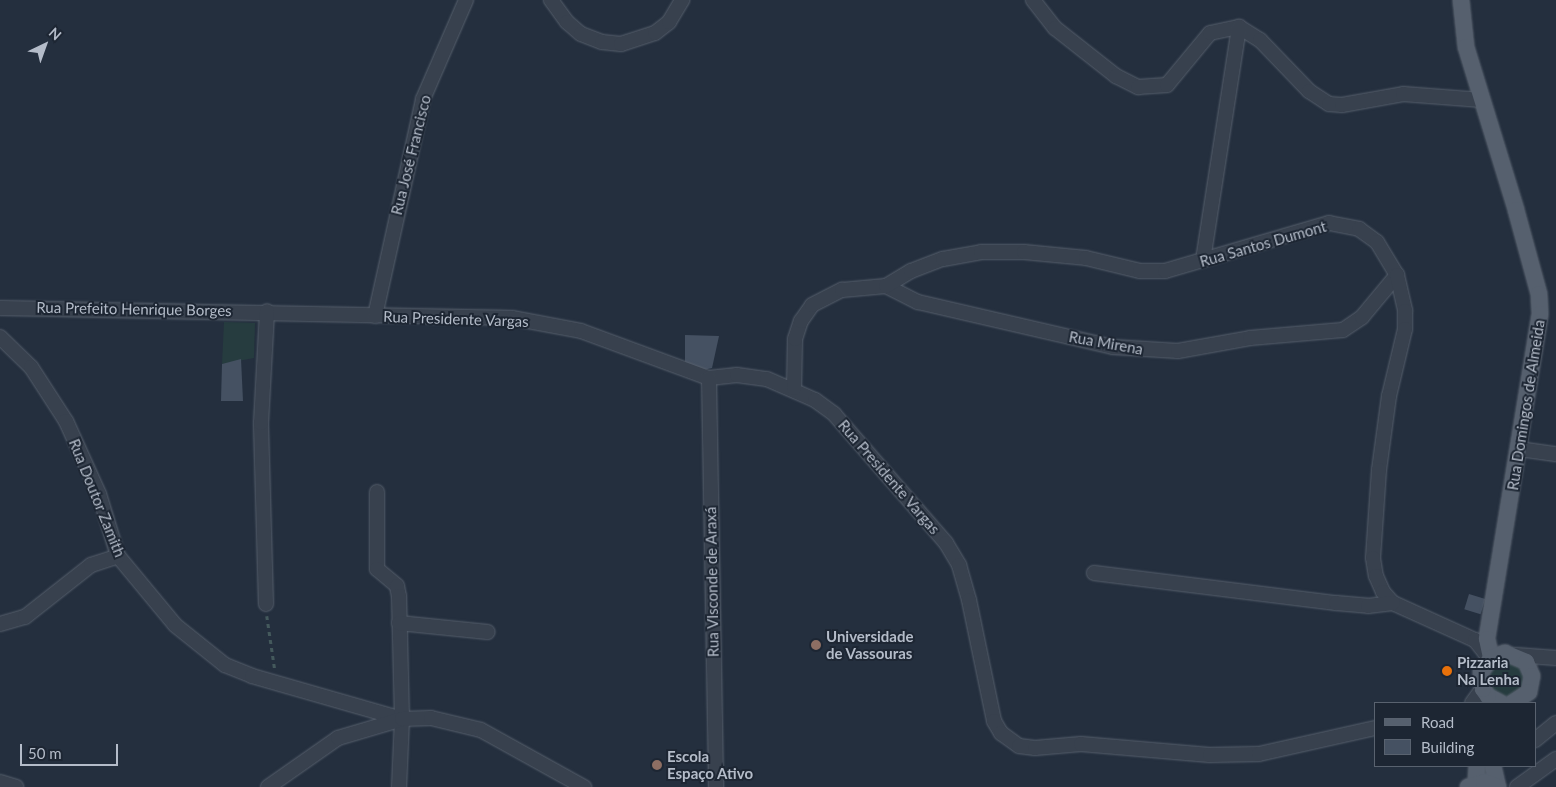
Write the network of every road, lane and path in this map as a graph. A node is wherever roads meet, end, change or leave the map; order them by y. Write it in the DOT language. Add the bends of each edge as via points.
graph roads {
  1 [pos="466,0"];
  2 [pos="551,0"];
  3 [pos="682,0"];
  4 [pos="1033,0"];
  5 [pos="1461,0"];
  6 [pos="1239,27"];
  7 [pos="1482,100"];
  8 [pos="1203,260"];
  9 [pos="1397,275"];
  10 [pos="886,286"];
  11 [pos="0,308"];
  12 [pos="267,311"];
  13 [pos="375,316"];
  14 [pos="0,337"];
  15 [pos="709,378"];
  16 [pos="794,388"];
  17 [pos="1519,449"];
  18 [pos="1556,454"];
  19 [pos="377,492"];
  20 [pos="118,556"];
  21 [pos="1094,573"];
  22 [pos="1393,602"];
  23 [pos="266,604"];
  24 [pos="399,623"];
  25 [pos="0,624"];
  26 [pos="488,632"];
  27 [pos="1481,639"];
  28 [pos="1515,654"];
  29 [pos="1490,658"];
  30 [pos="1556,658"];
  31 [pos="278,685"];
  32 [pos="1482,693"];
  33 [pos="1473,702"];
  34 [pos="1499,702"];
  35 [pos="1514,702"];
  36 [pos="402,719"];
  37 [pos="1556,723"];
  38 [pos="1374,728"];
  39 [pos="1536,739"];
  40 [pos="1556,758"];
  41 [pos="1477,767"];
  42 [pos="1497,775"];
  43 [pos="0,782"];
  44 [pos="1472,785"];
  45 [pos="16,787"];
  46 [pos="268,787"];
  47 [pos="399,787"];
  48 [pos="584,787"];
  49 [pos="716,787"];
  50 [pos="1516,787"];
  1 -- 13 [label="street, Rua José Francisco" via="423,99"];
  2 -- 3 [label="street" via="567,22 581,34 602,42 621,44 655,33 669,22"];
  4 -- 6 [label="street" via="1055,28 1110,72 1138,88 1166,85 1179,74 1203,39 1218,29"];
  5 -- 7 [label="main road, Rua Domingos de Almeida" via="1466,47"];
  6 -- 7 [label="street" via="1260,40 1309,91 1329,104 1342,105 1403,94"];
  6 -- 8 [label="street"];
  7 -- 17 [label="main road, Rua Domingos de Almeida" via="1539,294 1540,314"];
  8 -- 9 [label="street, Rua Santos Dumont" via="1329,223 1359,229 1377,242"];
  8 -- 10 [label="street, Rua Santos Dumont" via="1164,271 1140,271 1086,258 981,252 943,259 911,271"];
  9 -- 10 [label="street, Rua Mirena" via="1362,317 1343,330 1250,338 1178,351 1113,347 918,302"];
  9 -- 22 [label="street, Rua Santos Dumont" via="1405,329 1384,432 1373,558 1383,592"];
  10 -- 16 [label="street, Rua Santos Dumont" via="842,290 812,305 801,321 795,339"];
  11 -- 12 [label="street, Rua Prefeito Henrique Borges"];
  12 -- 13 [label="street, Rua Presidente Vargas"];
  12 -- 23 [label="street" via="261,423"];
  13 -- 15 [label="street, Rua Presidente Vargas" via="512,318 581,331"];
  14 -- 20 [label="street, Rua Doutor Zamith" via="32,367 66,421 99,494"];
  15 -- 16 [label="street, Rua Presidente Vargas" via="737,375 767,379"];
  15 -- 49 [label="street, Rua VIsconde de Araxá"];
  16 -- 38 [label="street, Rua Presidente Vargas" via="834,414 946,543 959,565 969,600 994,721 1001,733 1014,743 1027,748 1081,744 1236,755 1281,751"];
  17 -- 18 [label="street"];
  17 -- 27 [label="main road, Rua Domingos de Almeida"];
  19 -- 24 [label="street" via="375,560 379,572 397,586"];
  20 -- 25 [label="street" via="91,565 25,617"];
  20 -- 31 [label="street, Rua Doutor Zamith" via="175,625 205,650 225,664"];
  21 -- 22 [label="street" via="1336,603 1368,606"];
  22 -- 27 [label="street"];
  23 -- 31 [label="path"];
  24 -- 26 [label="street"];
  24 -- 36 [label="street"];
  27 -- 28 [label="main road"];
  27 -- 29 [label="main road, Rua Domingos de Almeida"];
  28 -- 29 [label="main road"];
  28 -- 30 [label="street"];
  28 -- 35 [label="main road" via="1530,669 1532,684 1524,698"];
  29 -- 32 [label="main road" via="1481,672"];
  31 -- 36 [label="street, Rua Doutor Zamith"];
  32 -- 33 [label="street"];
  32 -- 34 [label="main road"];
  36 -- 46 [label="street" via="338,738"];
  36 -- 47 [label="street"];
  36 -- 48 [label="street" via="431,718 481,730"];
  37 -- 39 [label="street"];
  40 -- 50 [label="street"];
  41 -- 44 [label="main road"];
  42 -- 44 [label="main road"];
  43 -- 45 [label="street"];
}
